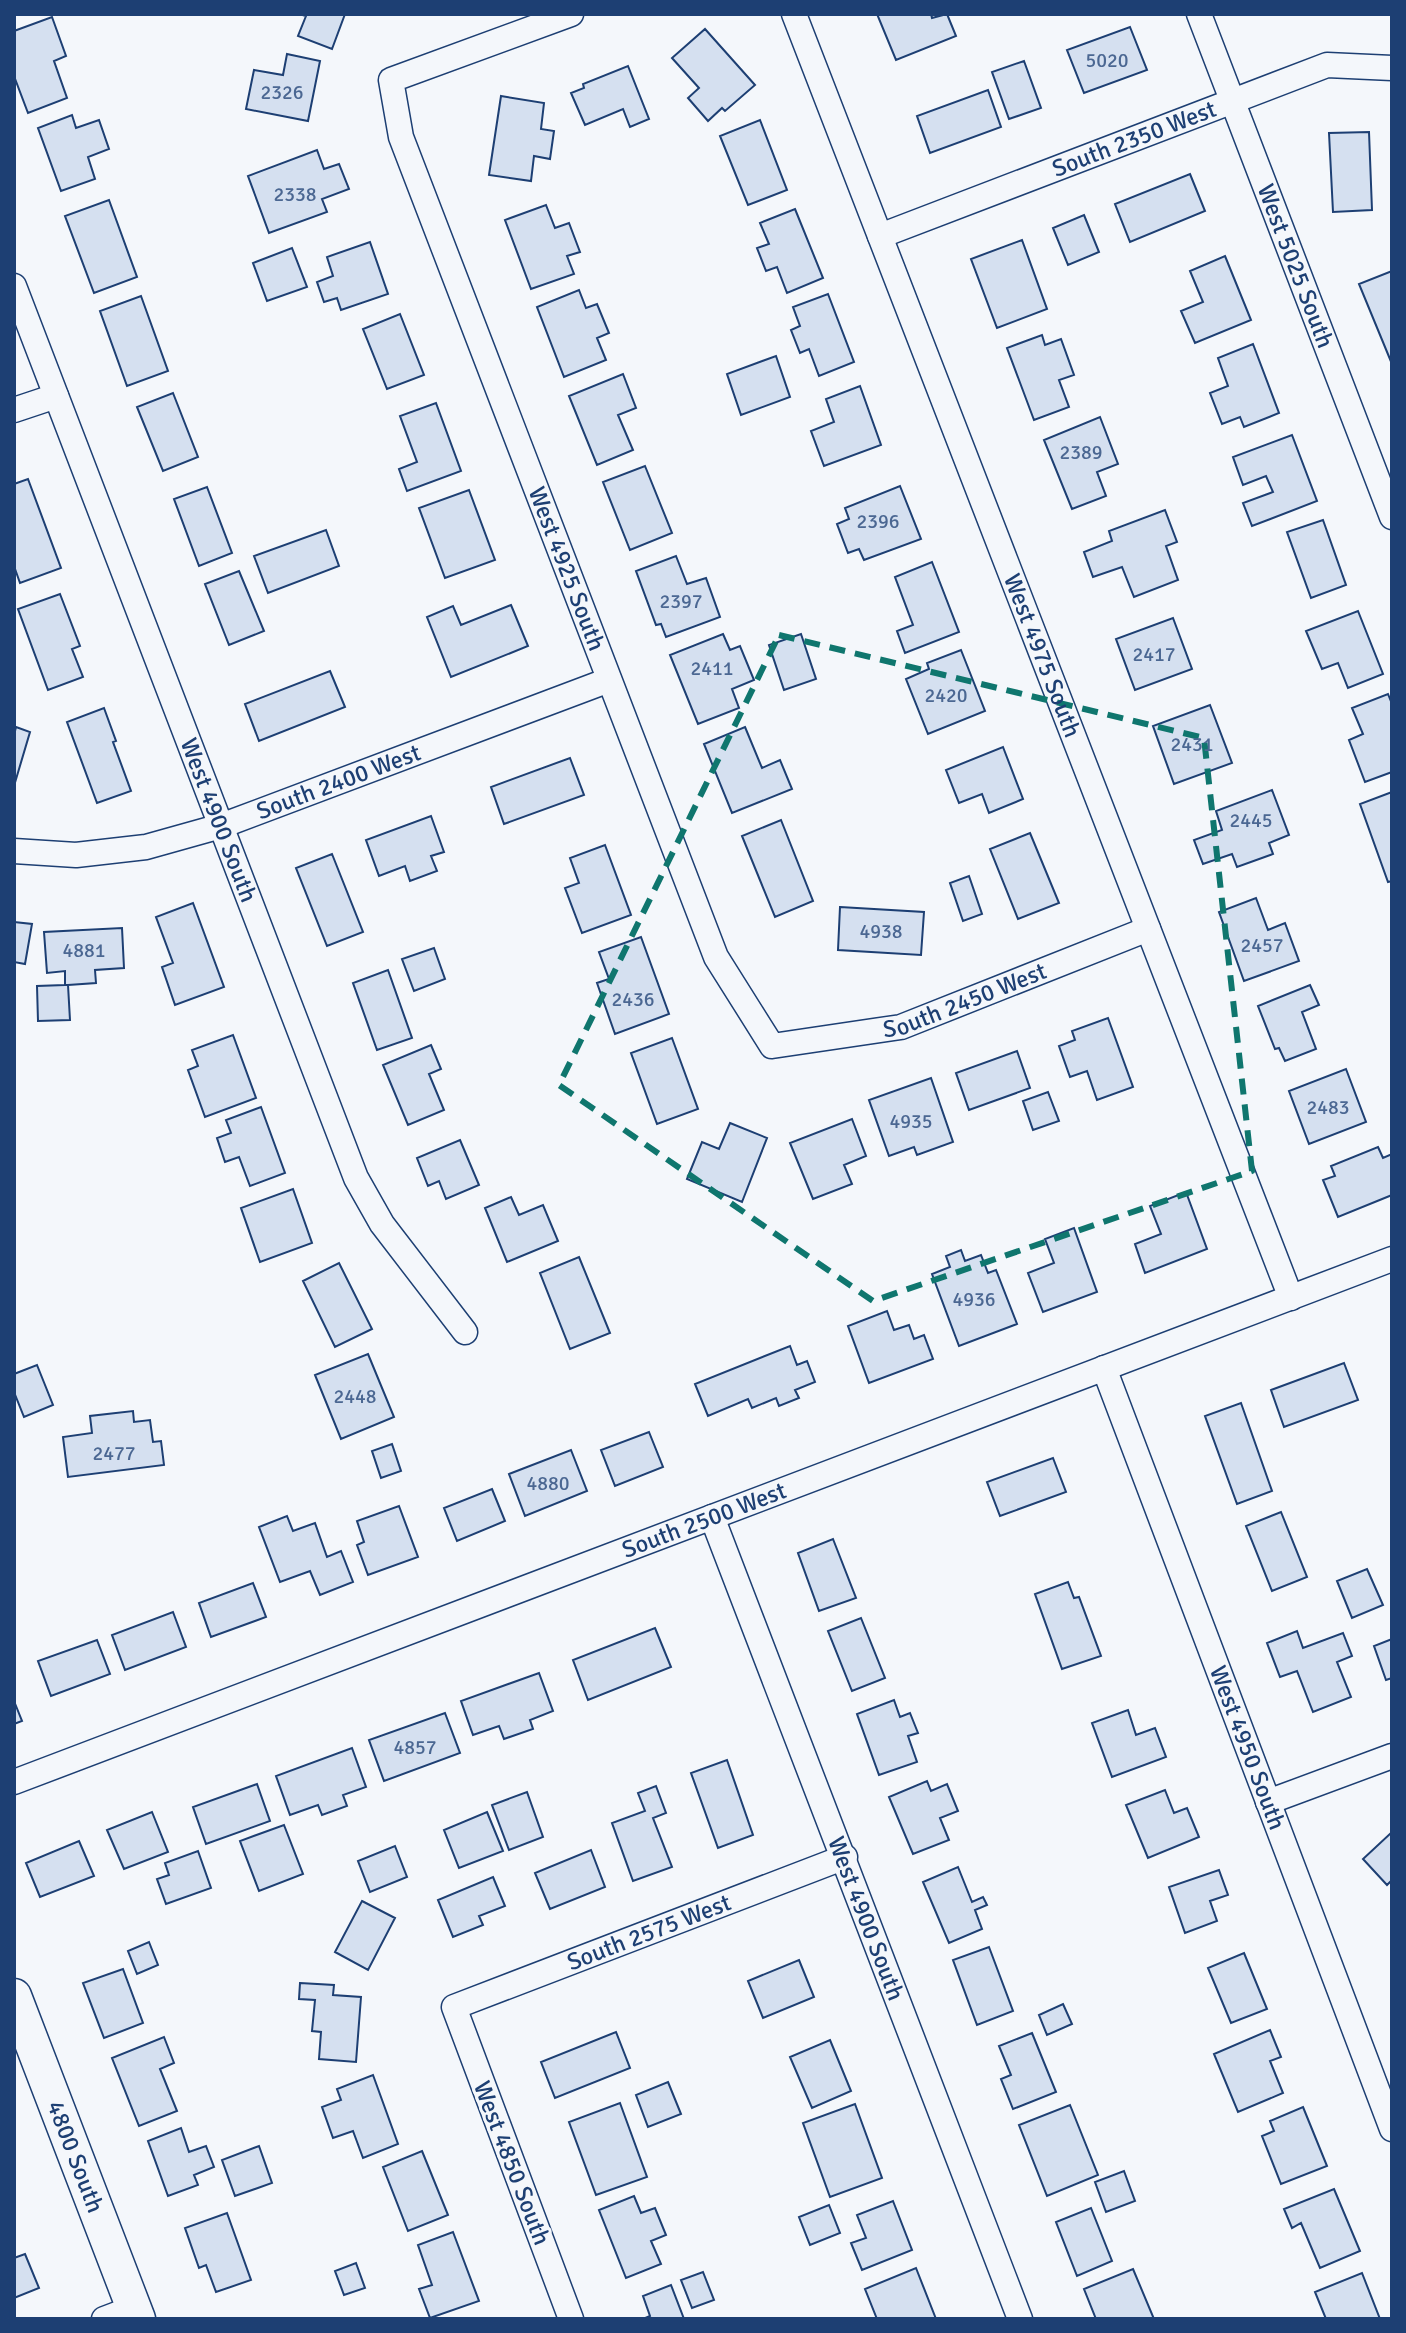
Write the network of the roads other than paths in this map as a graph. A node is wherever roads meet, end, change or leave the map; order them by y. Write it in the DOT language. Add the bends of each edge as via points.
graph roads {
  1 [pos="571,14"];
  2 [pos="794,14"];
  3 [pos="1199,14"];
  4 [pos="1392,68"];
  5 [pos="1232,101"];
  6 [pos="880,236"];
  7 [pos="14,286"];
  8 [pos="56,396"];
  9 [pos="14,410"];
  10 [pos="1383,467"];
  11 [pos="1392,517"];
  12 [pos="609,680"];
  13 [pos="221,826"];
  14 [pos="14,851"];
  15 [pos="1148,929"];
  16 [pos="772,1046"];
  17 [pos="1392,1259"];
  18 [pos="1291,1298"];
  19 [pos="465,1332"];
  20 [pos="1104,1368"];
  21 [pos="712,1517"];
  22 [pos="1392,1756"];
  23 [pos="14,1782"];
  24 [pos="1268,1802"];
  25 [pos="845,1857"];
  26 [pos="14,1996"];
  27 [pos="454,2007"];
  28 [pos="1392,2129"];
  29 [pos="125,2315"];
  30 [pos="571,2319"];
  31 [pos="1020,2319"];
  1 -- 12 [label="street, West 4925 South" via="391,80 401,137"];
  2 -- 6 [label="street, West 4975 South"];
  3 -- 5 [label="street, West 5025 South"];
  4 -- 5 [label="street, South 2350 West" via="1327,65"];
  5 -- 6 [label="street, South 2350 West"];
  5 -- 10 [label="street, West 5025 South"];
  6 -- 15 [label="street, West 4975 South"];
  7 -- 8 [label="street, West 4900 South"];
  8 -- 9 [label="street"];
  8 -- 13 [label="street, West 4900 South"];
  10 -- 11 [label="street, West 5025 South"];
  12 -- 13 [label="street, South 2400 West"];
  12 -- 16 [label="street, West 4925 South" via="716,957"];
  13 -- 14 [label="street, South 2400 West" via="146,847 76,855"];
  13 -- 19 [label="street, West 4900 South" via="356,1178 382,1224"];
  15 -- 16 [label="street, South 2450 West" via="901,1027"];
  15 -- 18 [label="street, West 4975 South"];
  17 -- 18 [label="street, South 2500 West"];
  18 -- 20 [label="street, South 2500 West"];
  20 -- 21 [label="street, South 2500 West"];
  20 -- 24 [label="street, West 4950 South"];
  21 -- 23 [label="street, South 2500 West"];
  21 -- 25 [label="street, West 4900 South"];
  22 -- 24 [label="street"];
  24 -- 28 [label="street, West 4950 South"];
  25 -- 27 [label="street, South 2575 West"];
  25 -- 31 [label="street, West 4900 South"];
  26 -- 29 [label="main road, 4800 South"];
  27 -- 30 [label="street, West 4850 South"];
}
